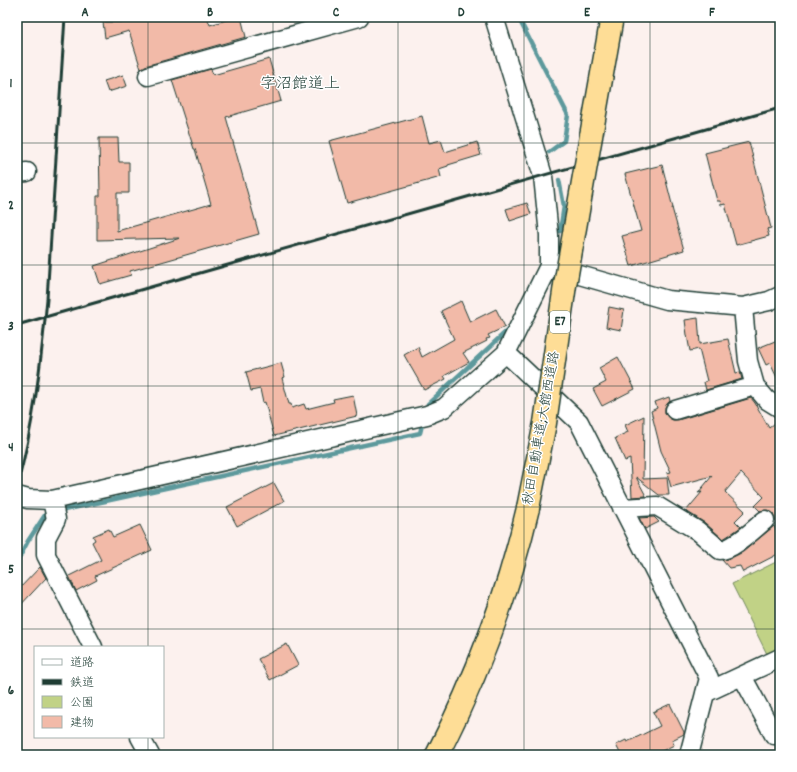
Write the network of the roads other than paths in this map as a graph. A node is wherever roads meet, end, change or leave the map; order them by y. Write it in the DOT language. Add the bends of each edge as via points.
graph roads {
  1 [pos="359,17"];
  2 [pos="494,17"];
  3 [pos="612,17"];
  4 [pos="148,76"];
  5 [pos="549,266"];
  6 [pos="780,296"];
  7 [pos="743,307"];
  8 [pos="506,352"];
  9 [pos="754,386"];
  10 [pos="780,408"];
  11 [pos="675,410"];
  12 [pos="17,496"];
  13 [pos="52,500"];
  14 [pos="622,508"];
  15 [pos="765,520"];
  16 [pos="92,646"];
  17 [pos="780,658"];
  18 [pos="742,676"];
  19 [pos="705,693"];
  20 [pos="774,735"];
  21 [pos="141,738"];
  22 [pos="150,755"];
  23 [pos="437,755"];
  24 [pos="689,755"];
  1 -- 4 [label="street"];
  2 -- 5 [label="street" via="543,176 549,235"];
  3 -- 23 [label="highway, 秋田自動車道;大館西道路 / E7, bridge" via="565,285 546,423 521,539 499,612 456,717"];
  5 -- 7 [label="street" via="667,300"];
  5 -- 8 [label="street"];
  6 -- 7 [label="street"];
  7 -- 9 [label="street" via="748,361"];
  8 -- 13 [label="street" via="444,408 427,415"];
  8 -- 14 [label="street" via="579,422"];
  9 -- 10 [label="street" via="767,400"];
  9 -- 11 [label="street"];
  12 -- 13 [label="street"];
  13 -- 16 [label="street" via="56,519 46,538 46,555"];
  14 -- 15 [label="street" via="657,506 698,531 720,550 735,544"];
  14 -- 19 [label="street" via="709,678"];
  17 -- 18 [label="street"];
  18 -- 19 [label="street"];
  18 -- 20 [label="street"];
  19 -- 24 [label="street"];
  21 -- 22 [label="street"];
}
